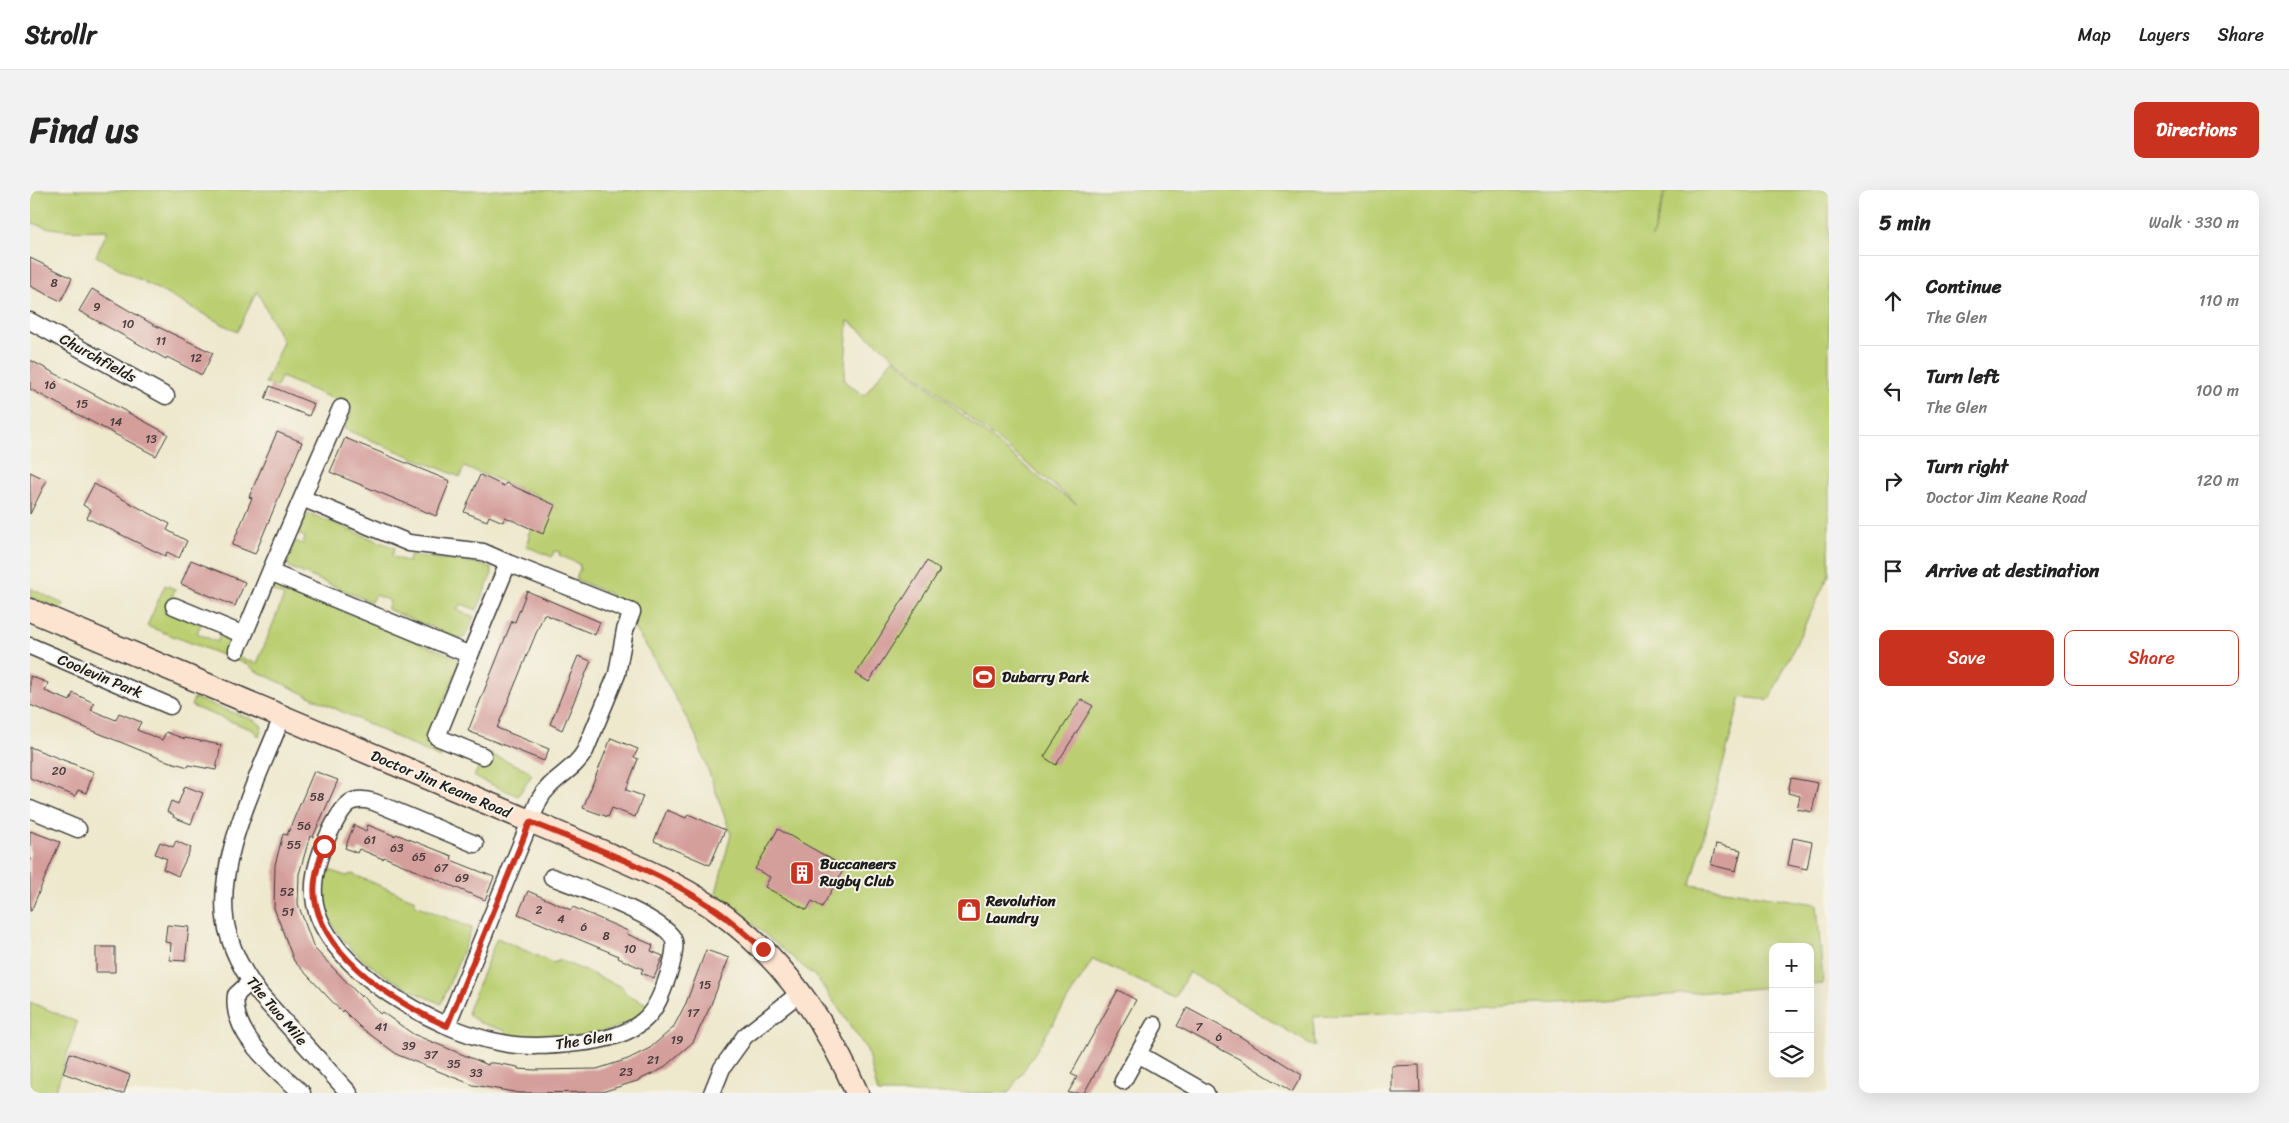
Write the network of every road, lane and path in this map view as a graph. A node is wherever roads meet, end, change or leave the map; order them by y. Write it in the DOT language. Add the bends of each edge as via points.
graph roads {
  1 [pos="30,321"];
  2 [pos="166,396"];
  3 [pos="341,408"];
  4 [pos="302,498"];
  5 [pos="508,563"];
  6 [pos="270,572"];
  7 [pos="174,606"];
  8 [pos="30,610"];
  9 [pos="30,646"];
  10 [pos="470,655"];
  11 [pos="170,706"];
  12 [pos="282,717"];
  13 [pos="483,756"];
  14 [pos="30,809"];
  15 [pos="530,822"];
  16 [pos="78,829"];
  17 [pos="475,844"];
  18 [pos="552,877"];
  19 [pos="250,982"];
  20 [pos="801,992"];
  21 [pos="1154,1025"];
  22 [pos="447,1026"];
  23 [pos="1138,1054"];
  24 [pos="1123,1081"];
  25 [pos="302,1093"];
  26 [pos="349,1093"];
  27 [pos="712,1093"];
  28 [pos="857,1093"];
  29 [pos="1206,1093"];
  1 -- 2 [label="street, Churchfields"];
  3 -- 4 [label="street"];
  4 -- 5 [label="street" via="409,543 482,552"];
  4 -- 6 [label="street"];
  5 -- 10 [label="street"];
  5 -- 15 [label="street" via="632,612 614,682 585,751 546,789"];
  6 -- 7 [label="street" via="240,642"];
  6 -- 10 [label="street"];
  8 -- 12 [label="street, Doctor Jim Keane Road"];
  9 -- 11 [label="street, Coolevin Park"];
  10 -- 13 [label="street" via="437,737"];
  12 -- 15 [label="street, Doctor Jim Keane Road"];
  12 -- 19 [label="street, The Two Mile" via="238,826 226,877 228,935"];
  14 -- 16 [label="street"];
  15 -- 20 [label="street, Doctor Jim Keane Road" via="637,867 705,903 763,949"];
  15 -- 22 [label="street"];
  17 -- 22 [label="street, The Glen" via="374,802 357,799 345,807 332,827 315,879 315,905 334,942 352,965 413,1010"];
  18 -- 22 [label="street, The Glen" via="657,922 672,935 673,959 665,986 650,1013 634,1028 619,1035 540,1046 498,1042"];
  19 -- 25 [label="street" via="236,995 239,1021 250,1040"];
  19 -- 26 [label="street, The Two Mile"];
  20 -- 27 [label="street" via="744,1036 722,1068"];
  20 -- 28 [label="street, Doctor Jim Keane Road" via="831,1039"];
  21 -- 23 [label="street"];
  23 -- 24 [label="street"];
  23 -- 29 [label="street"];
}
